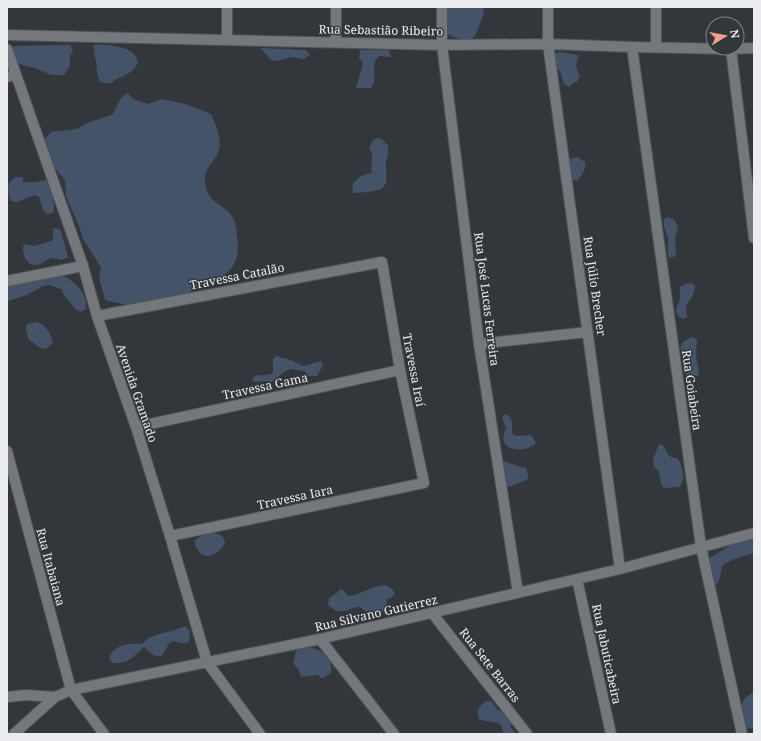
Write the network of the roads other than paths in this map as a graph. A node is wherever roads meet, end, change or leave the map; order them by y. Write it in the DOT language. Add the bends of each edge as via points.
graph roads {
  1 [pos="227,7"];
  2 [pos="336,7"];
  3 [pos="442,7"];
  4 [pos="548,7"];
  5 [pos="656,7"];
  6 [pos="7,35"];
  7 [pos="227,40"];
  8 [pos="336,42"];
  9 [pos="548,44"];
  10 [pos="442,45"];
  11 [pos="632,47"];
  12 [pos="656,47"];
  13 [pos="705,48"];
  14 [pos="7,49"];
  15 [pos="731,56"];
  16 [pos="11,76"];
  17 [pos="754,238"];
  18 [pos="382,262"];
  19 [pos="83,266"];
  20 [pos="7,281"];
  21 [pos="97,316"];
  22 [pos="588,332"];
  23 [pos="478,344"];
  24 [pos="400,370"];
  25 [pos="136,427"];
  26 [pos="7,451"];
  27 [pos="424,483"];
  28 [pos="754,533"];
  29 [pos="170,536"];
  30 [pos="701,547"];
  31 [pos="620,569"];
  32 [pos="577,579"];
  33 [pos="518,593"];
  34 [pos="432,613"];
  35 [pos="320,640"];
  36 [pos="207,662"];
  37 [pos="71,690"];
  38 [pos="7,697"];
  39 [pos="56,697"];
  40 [pos="14,734"];
  41 [pos="104,734"];
  42 [pos="260,734"];
  43 [pos="394,734"];
  44 [pos="527,734"];
  45 [pos="611,734"];
  46 [pos="742,734"];
  1 -- 7 [label="street"];
  2 -- 8 [label="street"];
  3 -- 10 [label="street, Rua José Lucas Ferreira"];
  4 -- 9 [label="street, Rua Júlio Brecher"];
  5 -- 12 [label="street"];
  6 -- 7 [label="street, Rua Sebastião Ribeiro"];
  7 -- 8 [label="street, Rua Sebastião Ribeiro"];
  8 -- 10 [label="street, Rua Sebastião Ribeiro"];
  9 -- 10 [label="street, Rua Sebastião Ribeiro"];
  9 -- 11 [label="street, Rua Sebastião Ribeiro"];
  9 -- 22 [label="street, Rua Júlio Brecher"];
  10 -- 23 [label="street, Rua José Lucas Ferreira"];
  11 -- 12 [label="street, Rua Sebastião Ribeiro"];
  11 -- 30 [label="street, Rua Goiabeira"];
  12 -- 13 [label="street, Rua Sebastião Ribeiro"];
  14 -- 16 [label="street, Avenida Gramado"];
  15 -- 17 [label="street"];
  16 -- 19 [label="street, Avenida Gramado"];
  18 -- 21 [label="street, Travessa Catalão"];
  18 -- 24 [label="street, Travessa Iraí"];
  19 -- 20 [label="street"];
  19 -- 21 [label="street, Avenida Gramado"];
  21 -- 25 [label="street, Avenida Gramado"];
  22 -- 23 [label="street"];
  22 -- 31 [label="street, Rua Júlio Brecher"];
  23 -- 33 [label="street, Rua José Lucas Ferreira"];
  24 -- 25 [label="street, Travessa Gama"];
  24 -- 27 [label="street, Travessa Iraí"];
  25 -- 29 [label="street, Avenida Gramado"];
  26 -- 37 [label="street, Rua Itabaiana"];
  27 -- 29 [label="street, Travessa Iara"];
  28 -- 30 [label="street, Rua Silvano Gutierrez"];
  29 -- 36 [label="street, Avenida Gramado"];
  30 -- 31 [label="street, Rua Silvano Gutierrez"];
  30 -- 46 [label="street, Rua Goiabeira"];
  31 -- 32 [label="street, Rua Silvano Gutierrez"];
  32 -- 33 [label="street, Rua Silvano Gutierrez"];
  32 -- 45 [label="street, Rua Jabuticabeira"];
  33 -- 34 [label="street, Rua Silvano Gutierrez"];
  34 -- 35 [label="street, Rua Silvano Gutierrez"];
  34 -- 44 [label="street, Rua Sete Barras"];
  35 -- 36 [label="street, Rua Silvano Gutierrez"];
  35 -- 43 [label="street"];
  36 -- 37 [label="street, Rua Silvano Gutierrez"];
  36 -- 42 [label="street, Avenida Gramado"];
  37 -- 39 [label="street, Rua Silvano Gutierrez"];
  37 -- 41 [label="street"];
  38 -- 39 [label="street"];
  39 -- 40 [label="street, Rua Silvano Gutierrez"];
}
